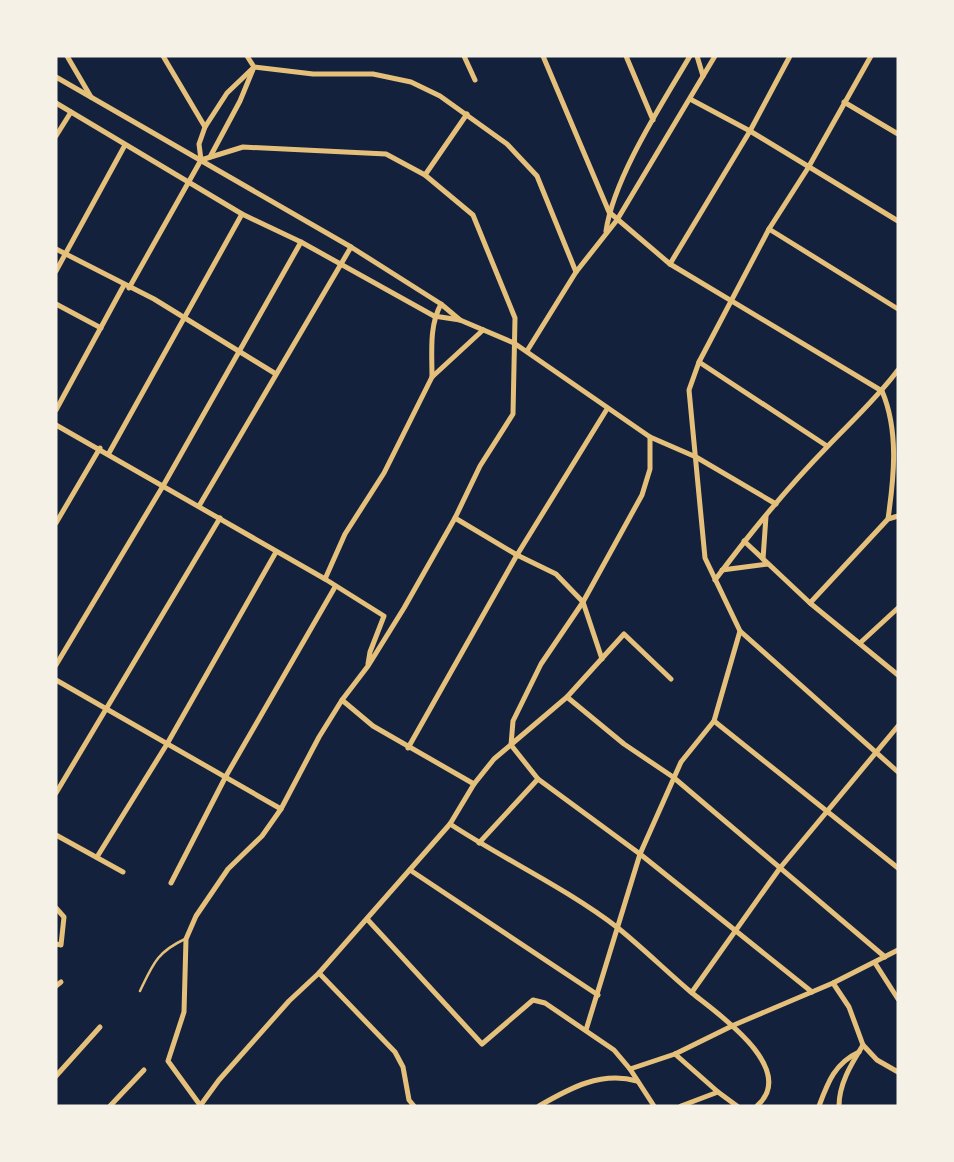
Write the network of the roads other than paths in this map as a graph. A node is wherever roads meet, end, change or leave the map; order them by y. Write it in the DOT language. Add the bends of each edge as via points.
graph roads {
  1 [pos="67,56"];
  2 [pos="163,56"];
  3 [pos="464,56"];
  4 [pos="543,56"];
  5 [pos="626,56"];
  6 [pos="690,56"];
  7 [pos="697,56"];
  8 [pos="714,56"];
  9 [pos="790,56"];
  10 [pos="871,56"];
  11 [pos="250,57"];
  12 [pos="254,67"];
  13 [pos="703,76"];
  14 [pos="56,78"];
  15 [pos="474,80"];
  16 [pos="91,97"];
  17 [pos="690,99"];
  18 [pos="844,102"];
  19 [pos="56,103"];
  20 [pos="71,112"];
  21 [pos="467,114"];
  22 [pos="653,120"];
  23 [pos="205,127"];
  24 [pos="750,131"];
  25 [pos="898,134"];
  26 [pos="56,136"];
  27 [pos="125,145"];
  28 [pos="210,157"];
  29 [pos="201,160"];
  30 [pos="808,168"];
  31 [pos="425,175"];
  32 [pos="189,182"];
  33 [pos="609,212"];
  34 [pos="242,214"];
  35 [pos="617,220"];
  36 [pos="898,221"];
  37 [pos="769,229"];
  38 [pos="606,231"];
  39 [pos="301,242"];
  40 [pos="350,247"];
  41 [pos="56,249"];
  42 [pos="66,254"];
  43 [pos="340,264"];
  44 [pos="670,264"];
  45 [pos="56,271"];
  46 [pos="576,272"];
  47 [pos="127,287"];
  48 [pos="732,300"];
  49 [pos="56,304"];
  50 [pos="441,304"];
  51 [pos="898,308"];
  52 [pos="434,316"];
  53 [pos="184,318"];
  54 [pos="460,320"];
  55 [pos="101,328"];
  56 [pos="483,330"];
  57 [pos="514,343"];
  58 [pos="238,350"];
  59 [pos="527,351"];
  60 [pos="699,362"];
  61 [pos="898,370"];
  62 [pos="276,374"];
  63 [pos="432,377"];
  64 [pos="882,391"];
  65 [pos="607,409"];
  66 [pos="56,410"];
  67 [pos="56,425"];
  68 [pos="650,437"];
  69 [pos="827,446"];
  70 [pos="100,448"];
  71 [pos="109,453"];
  72 [pos="696,457"];
  73 [pos="163,486"];
  74 [pos="891,491"];
  75 [pos="898,498"];
  76 [pos="776,504"];
  77 [pos="198,506"];
  78 [pos="766,516"];
  79 [pos="898,516"];
  80 [pos="220,518"];
  81 [pos="455,518"];
  82 [pos="888,519"];
  83 [pos="56,523"];
  84 [pos="744,541"];
  85 [pos="276,552"];
  86 [pos="517,555"];
  87 [pos="763,559"];
  88 [pos="768,564"];
  89 [pos="722,570"];
  90 [pos="325,579"];
  91 [pos="715,580"];
  92 [pos="335,586"];
  93 [pos="583,602"];
  94 [pos="810,603"];
  95 [pos="898,608"];
  96 [pos="740,631"];
  97 [pos="860,643"];
  98 [pos="602,659"];
  99 [pos="56,665"];
  100 [pos="368,666"];
  101 [pos="898,675"];
  102 [pos="671,679"];
  103 [pos="56,680"];
  104 [pos="567,697"];
  105 [pos="342,700"];
  106 [pos="107,711"];
  107 [pos="714,721"];
  108 [pos="898,726"];
  109 [pos="167,744"];
  110 [pos="511,745"];
  111 [pos="408,748"];
  112 [pos="875,754"];
  113 [pos="898,772"];
  114 [pos="226,776"];
  115 [pos="673,777"];
  116 [pos="538,779"];
  117 [pos="474,784"];
  118 [pos="56,793"];
  119 [pos="281,809"];
  120 [pos="826,813"];
  121 [pos="450,824"];
  122 [pos="56,835"];
  123 [pos="480,844"];
  124 [pos="640,854"];
  125 [pos="97,857"];
  126 [pos="780,868"];
  127 [pos="898,868"];
  128 [pos="410,870"];
  129 [pos="123,872"];
  130 [pos="172,883"];
  131 [pos="56,908"];
  132 [pos="367,919"];
  133 [pos="617,928"];
  134 [pos="737,930"];
  135 [pos="186,938"];
  136 [pos="56,944"];
  137 [pos="898,950"];
  138 [pos="885,957"];
  139 [pos="875,963"];
  140 [pos="319,972"];
  141 [pos="833,983"];
  142 [pos="140,991"];
  143 [pos="692,992"];
  144 [pos="812,992"];
  145 [pos="598,995"];
  146 [pos="898,999"];
  147 [pos="734,1025"];
  148 [pos="100,1027"];
  149 [pos="586,1030"];
  150 [pos="863,1044"];
  151 [pos="859,1052"];
  152 [pos="675,1054"];
  153 [pos="630,1069"];
  154 [pos="144,1070"];
  155 [pos="898,1072"];
  156 [pos="56,1076"];
  157 [pos="637,1081"];
  158 [pos="718,1092"];
  159 [pos="200,1105"];
  160 [pos="110,1106"];
  161 [pos="414,1106"];
  162 [pos="539,1106"];
  163 [pos="654,1106"];
  164 [pos="681,1106"];
  165 [pos="736,1106"];
  166 [pos="757,1106"];
  167 [pos="819,1106"];
  168 [pos="839,1106"];
  1 -- 16 [label="street"];
  2 -- 23 [label="street"];
  3 -- 15 [label="street"];
  4 -- 33 [label="street"];
  5 -- 22 [label="street"];
  6 -- 22 [label="street"];
  7 -- 13 [label="street"];
  8 -- 13 [label="street"];
  9 -- 24 [label="street"];
  10 -- 18 [label="street"];
  11 -- 12 [label="street"];
  12 -- 21 [label="street" via="312,74 373,74 411,82"];
  12 -- 23 [label="street" via="227,93"];
  12 -- 28 [label="street"];
  13 -- 17 [label="street"];
  14 -- 16 [label="street"];
  16 -- 29 [label="street"];
  17 -- 24 [label="street"];
  17 -- 35 [label="street"];
  18 -- 25 [label="street"];
  18 -- 30 [label="street"];
  19 -- 20 [label="street"];
  20 -- 26 [label="street"];
  20 -- 27 [label="street"];
  21 -- 31 [label="street"];
  21 -- 46 [label="street" via="507,144 537,176"];
  22 -- 33 [label="street"];
  23 -- 29 [label="street" via="199,144"];
  24 -- 30 [label="street"];
  24 -- 44 [label="street"];
  27 -- 32 [label="street"];
  27 -- 42 [label="street"];
  28 -- 29 [label="street"];
  28 -- 31 [label="street" via="243,147 386,154"];
  29 -- 32 [label="street"];
  29 -- 40 [label="street"];
  30 -- 36 [label="street"];
  30 -- 37 [label="street"];
  31 -- 57 [label="street" via="473,215 515,318"];
  32 -- 34 [label="street"];
  32 -- 47 [label="street"];
  33 -- 35 [label="street"];
  33 -- 38 [label="street"];
  34 -- 39 [label="street"];
  34 -- 53 [label="street"];
  35 -- 38 [label="street"];
  35 -- 44 [label="street"];
  37 -- 48 [label="street"];
  37 -- 51 [label="street"];
  38 -- 46 [label="street"];
  39 -- 43 [label="street"];
  39 -- 58 [label="street"];
  40 -- 43 [label="street"];
  40 -- 50 [label="street"];
  41 -- 42 [label="street"];
  42 -- 45 [label="street"];
  42 -- 47 [label="street"];
  43 -- 52 [label="street"];
  43 -- 62 [label="street"];
  44 -- 48 [label="street"];
  46 -- 59 [label="street"];
  47 -- 53 [label="street"];
  47 -- 55 [label="street"];
  48 -- 60 [label="street"];
  48 -- 64 [label="street"];
  49 -- 55 [label="street"];
  50 -- 52 [label="street"];
  50 -- 54 [label="street"];
  52 -- 54 [label="street"];
  52 -- 63 [label="street"];
  53 -- 58 [label="street"];
  53 -- 71 [label="street"];
  54 -- 56 [label="street"];
  55 -- 66 [label="street"];
  56 -- 57 [label="street"];
  56 -- 63 [label="street"];
  57 -- 59 [label="street"];
  57 -- 81 [label="street" via="513,414 480,466"];
  58 -- 62 [label="street"];
  58 -- 73 [label="street"];
  59 -- 65 [label="street"];
  60 -- 69 [label="street"];
  60 -- 72 [label="street" via="689,390"];
  61 -- 64 [label="street"];
  62 -- 77 [label="street"];
  63 -- 90 [label="street" via="384,472 345,534"];
  64 -- 69 [label="street"];
  64 -- 74 [label="street" via="890,409 894,441"];
  65 -- 68 [label="street"];
  65 -- 86 [label="street"];
  67 -- 70 [label="street"];
  68 -- 72 [label="street"];
  68 -- 93 [label="street" via="650,469 642,494"];
  69 -- 76 [label="street"];
  70 -- 71 [label="street"];
  70 -- 83 [label="street"];
  71 -- 73 [label="street"];
  72 -- 76 [label="street"];
  72 -- 91 [label="street" via="705,558"];
  73 -- 77 [label="street"];
  73 -- 99 [label="street"];
  74 -- 75 [label="street"];
  74 -- 82 [label="street"];
  76 -- 78 [label="street"];
  77 -- 80 [label="street"];
  78 -- 84 [label="street"];
  78 -- 87 [label="street"];
  79 -- 82 [label="street"];
  80 -- 85 [label="street"];
  80 -- 106 [label="street"];
  81 -- 86 [label="street"];
  81 -- 100 [label="street"];
  82 -- 94 [label="street"];
  84 -- 87 [label="street"];
  84 -- 89 [label="street"];
  85 -- 90 [label="street"];
  85 -- 109 [label="street"];
  86 -- 93 [label="street" via="556,574"];
  86 -- 111 [label="street"];
  87 -- 88 [label="street"];
  88 -- 89 [label="street"];
  88 -- 94 [label="street"];
  89 -- 91 [label="street"];
  90 -- 92 [label="street"];
  91 -- 96 [label="street"];
  92 -- 100 [label="street" via="384,616"];
  92 -- 114 [label="street"];
  93 -- 98 [label="street"];
  93 -- 110 [label="street" via="542,664 513,722"];
  94 -- 97 [label="street"];
  95 -- 97 [label="street"];
  96 -- 107 [label="street"];
  96 -- 112 [label="street"];
  97 -- 101 [label="street"];
  98 -- 102 [label="street" via="624,634"];
  98 -- 104 [label="street"];
  100 -- 105 [label="street"];
  103 -- 106 [label="street"];
  104 -- 110 [label="street"];
  104 -- 115 [label="street" via="624,744"];
  105 -- 111 [label="street" via="373,726"];
  105 -- 119 [label="street"];
  106 -- 109 [label="street"];
  106 -- 118 [label="street"];
  107 -- 115 [label="street"];
  107 -- 120 [label="street"];
  108 -- 112 [label="street"];
  109 -- 114 [label="street"];
  109 -- 125 [label="street"];
  110 -- 116 [label="street"];
  110 -- 117 [label="street" via="494,759"];
  111 -- 117 [label="street"];
  112 -- 113 [label="street"];
  112 -- 120 [label="street"];
  114 -- 119 [label="street"];
  114 -- 130 [label="street"];
  115 -- 124 [label="street"];
  115 -- 126 [label="street"];
  116 -- 123 [label="street"];
  116 -- 124 [label="street"];
  117 -- 121 [label="street"];
  119 -- 135 [label="street" via="262,836 228,869 196,916"];
  120 -- 126 [label="street"];
  120 -- 127 [label="street"];
  121 -- 123 [label="street"];
  121 -- 128 [label="street"];
  122 -- 125 [label="street"];
  123 -- 133 [label="street"];
  124 -- 133 [label="street"];
  124 -- 134 [label="street"];
  125 -- 129 [label="street"];
  126 -- 134 [label="street"];
  126 -- 138 [label="street"];
  128 -- 132 [label="street"];
  128 -- 145 [label="street"];
  131 -- 136 [label="street" via="64,917 60,944"];
  132 -- 140 [label="street"];
  132 -- 149 [label="street" via="482,1044 533,1000"];
  133 -- 143 [label="street"];
  133 -- 145 [label="street"];
  134 -- 143 [label="street"];
  134 -- 144 [label="street"];
  135 -- 142 [label="lane" via="167,948 154,960"];
  135 -- 159 [label="street" via="184,1012 168,1061"];
  137 -- 138 [label="street"];
  138 -- 139 [label="street"];
  139 -- 141 [label="street"];
  139 -- 146 [label="street"];
  140 -- 159 [label="street" via="232,1065"];
  140 -- 161 [label="street" via="395,1052 403,1066 409,1100"];
  141 -- 144 [label="street"];
  141 -- 150 [label="street" via="850,1008"];
  143 -- 147 [label="street"];
  144 -- 147 [label="street"];
  145 -- 149 [label="street"];
  147 -- 152 [label="street"];
  147 -- 166 [label="street" via="767,1069 768,1087"];
  148 -- 156 [label="street"];
  149 -- 153 [label="street" via="614,1050"];
  150 -- 151 [label="street"];
  150 -- 155 [label="street" via="877,1060"];
  151 -- 167 [label="street" via="846,1058 831,1075"];
  151 -- 168 [label="street" via="848,1069 839,1094"];
  152 -- 153 [label="street"];
  152 -- 158 [label="street"];
  153 -- 157 [label="street"];
  154 -- 160 [label="street"];
  157 -- 162 [label="street" via="620,1076 594,1080 565,1090"];
  157 -- 163 [label="street"];
  158 -- 164 [label="street"];
  158 -- 165 [label="street"];
}
